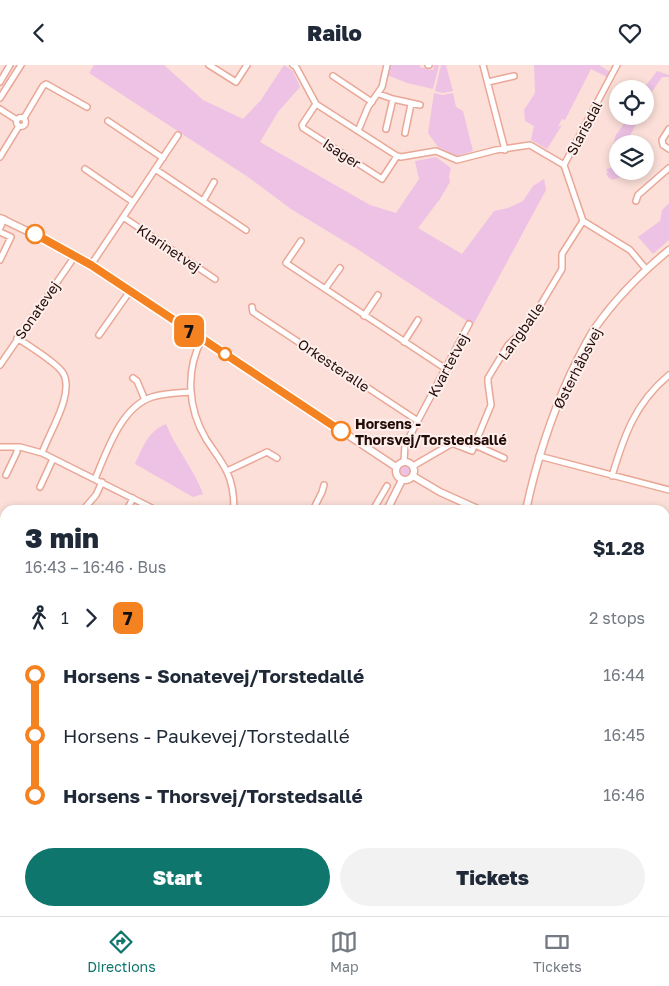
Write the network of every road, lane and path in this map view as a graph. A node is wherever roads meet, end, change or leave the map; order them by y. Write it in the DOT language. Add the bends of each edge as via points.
graph roads {
  1 [pos="10,65"];
  2 [pos="21,65"];
  3 [pos="209,65"];
  4 [pos="247,65"];
  5 [pos="293,65"];
  6 [pos="387,65"];
  7 [pos="484,65"];
  8 [pos="617,65"];
  9 [pos="333,76"];
  10 [pos="514,76"];
  11 [pos="488,82"];
  12 [pos="0,83"];
  13 [pos="2,91"];
  14 [pos="379,94"];
  15 [pos="0,98"];
  16 [pos="393,99"];
  17 [pos="372,102"];
  18 [pos="411,103"];
  19 [pos="316,104"];
  20 [pos="420,105"];
  21 [pos="87,107"];
  22 [pos="0,109"];
  23 [pos="108,121"];
  24 [pos="18,123"];
  25 [pos="386,129"];
  26 [pos="669,129"];
  27 [pos="358,131"];
  28 [pos="405,133"];
  29 [pos="178,135"];
  30 [pos="669,149"];
  31 [pos="505,150"];
  32 [pos="397,156"];
  33 [pos="0,157"];
  34 [pos="162,158"];
  35 [pos="564,165"];
  36 [pos="669,168"];
  37 [pos="85,169"];
  38 [pos="155,169"];
  39 [pos="214,182"];
  40 [pos="203,201"];
  41 [pos="636,201"];
  42 [pos="133,202"];
  43 [pos="123,217"];
  44 [pos="2,218"];
  45 [pos="582,221"];
  46 [pos="0,230"];
  47 [pos="246,230"];
  48 [pos="301,241"];
  49 [pos="669,250"];
  50 [pos="75,256"];
  51 [pos="0,260"];
  52 [pos="91,265"];
  53 [pos="340,268"];
  54 [pos="646,269"];
  55 [pos="215,279"];
  56 [pos="325,289"];
  57 [pos="130,291"];
  58 [pos="378,295"];
  59 [pos="252,307"];
  60 [pos="364,316"];
  61 [pos="418,320"];
  62 [pos="469,324"];
  63 [pos="99,335"];
  64 [pos="17,338"];
  65 [pos="202,339"];
  66 [pos="404,342"];
  67 [pos="0,365"];
  68 [pos="446,369"];
  69 [pos="669,375"];
  70 [pos="133,378"];
  71 [pos="191,393"];
  72 [pos="145,400"];
  73 [pos="418,421"];
  74 [pos="475,445"];
  75 [pos="0,447"];
  76 [pos="17,447"];
  77 [pos="42,453"];
  78 [pos="539,456"];
  79 [pos="277,457"];
  80 [pos="504,458"];
  81 [pos="54,459"];
  82 [pos="404,461"];
  83 [pos="413,466"];
  84 [pos="396,467"];
  85 [pos="227,471"];
  86 [pos="6,475"];
  87 [pos="612,475"];
  88 [pos="413,476"];
  89 [pos="95,479"];
  90 [pos="402,480"];
  91 [pos="102,483"];
  92 [pos="324,485"];
  93 [pos="387,486"];
  94 [pos="40,487"];
  95 [pos="669,490"];
  96 [pos="133,498"];
  97 [pos="87,505"];
  98 [pos="130,505"];
  99 [pos="146,505"];
  100 [pos="234,505"];
  101 [pos="316,505"];
  102 [pos="376,505"];
  103 [pos="390,505"];
  104 [pos="469,505"];
  105 [pos="527,505"];
  1 -- 12 [label="street"];
  2 -- 13 [label="street"];
  3 -- 4 [label="street" via="236,82"];
  5 -- 19 [label="street"];
  6 -- 14 [label="street"];
  7 -- 11 [label="street"];
  8 -- 35 [label="street, Slarisdal"];
  9 -- 17 [label="street"];
  10 -- 11 [label="street"];
  11 -- 31 [label="street"];
  13 -- 15 [label="street"];
  14 -- 16 [label="street"];
  14 -- 17 [label="street"];
  16 -- 18 [label="street"];
  16 -- 25 [label="street"];
  17 -- 27 [label="street"];
  18 -- 20 [label="street"];
  18 -- 28 [label="street"];
  19 -- 27 [label="street"];
  19 -- 32 [label="street, Isager" via="303,128 382,179"];
  21 -- 24 [label="street" via="46,84 24,118 25,125"];
  22 -- 24 [label="street"];
  23 -- 34 [label="street"];
  24 -- 33 [label="street"];
  26 -- 30 [label="street" via="662,140"];
  27 -- 32 [label="street"];
  29 -- 34 [label="street, Klarinetvej"];
  31 -- 32 [label="street" via="457,160 436,151"];
  31 -- 35 [label="street" via="530,145"];
  34 -- 38 [label="street, Klarinetvej"];
  35 -- 45 [label="street"];
  36 -- 41 [label="street" via="638,195"];
  37 -- 42 [label="street"];
  38 -- 40 [label="street"];
  38 -- 42 [label="street, Klarinetvej"];
  39 -- 40 [label="street"];
  40 -- 47 [label="street"];
  42 -- 43 [label="street, Klarinetvej"];
  43 -- 52 [label="street, Klarinetvej"];
  43 -- 55 [label="street, Klarinetvej"];
  44 -- 46 [label="street"];
  44 -- 50 [label="street"];
  45 -- 54 [label="street" via="630,250"];
  45 -- 74 [label="street, Langballe" via="562,254 562,269 528,326 508,345 488,378 491,405"];
  46 -- 51 [label="street" via="12,237"];
  48 -- 56 [label="street" via="286,263"];
  49 -- 54 [label="street, Østerhåbsvej"];
  50 -- 52 [label="street"];
  50 -- 64 [label="street, Sonatevej"];
  52 -- 57 [label="street"];
  53 -- 56 [label="street"];
  54 -- 78 [label="street, Østerhåbsvej" via="614,304 587,341 559,399"];
  56 -- 60 [label="street"];
  57 -- 63 [label="street"];
  57 -- 65 [label="street"];
  58 -- 60 [label="street"];
  59 -- 73 [label="street, Orkesteralle" via="253,312"];
  60 -- 66 [label="street"];
  61 -- 66 [label="street"];
  62 -- 68 [label="street, Kvartetvej"];
  64 -- 67 [label="street, Sonatevej"];
  64 -- 77 [label="street" via="57,367 66,381 65,398"];
  65 -- 71 [label="street" via="192,370"];
  65 -- 84 [label="street"];
  66 -- 68 [label="street"];
  68 -- 73 [label="street, Kvartetvej"];
  69 -- 87 [label="street" via="647,398 628,427"];
  70 -- 72 [label="street"];
  71 -- 72 [label="street" via="163,394"];
  71 -- 85 [label="street" via="194,412 202,430"];
  72 -- 89 [label="street" via="124,419"];
  73 -- 82 [label="street, Kvartetvej" via="404,449"];
  74 -- 80 [label="street"];
  74 -- 83 [label="street" via="472,451 451,444"];
  75 -- 76 [label="street"];
  76 -- 77 [label="street"];
  76 -- 86 [label="street"];
  77 -- 81 [label="street"];
  78 -- 87 [label="street"];
  78 -- 105 [label="street, Østerhåbsvej"];
  79 -- 85 [label="street" via="267,452"];
  81 -- 89 [label="street"];
  81 -- 94 [label="street"];
  82 -- 83 [label="street"];
  82 -- 84 [label="street"];
  83 -- 88 [label="street"];
  84 -- 90 [label="street" via="396,475"];
  85 -- 100 [label="street"];
  87 -- 95 [label="street"];
  88 -- 90 [label="street"];
  88 -- 104 [label="street"];
  89 -- 91 [label="street"];
  90 -- 103 [label="street"];
  91 -- 96 [label="street"];
  91 -- 97 [label="street"];
  92 -- 101 [label="street"];
  93 -- 102 [label="street"];
  96 -- 98 [label="street"];
  96 -- 99 [label="street"];
}
